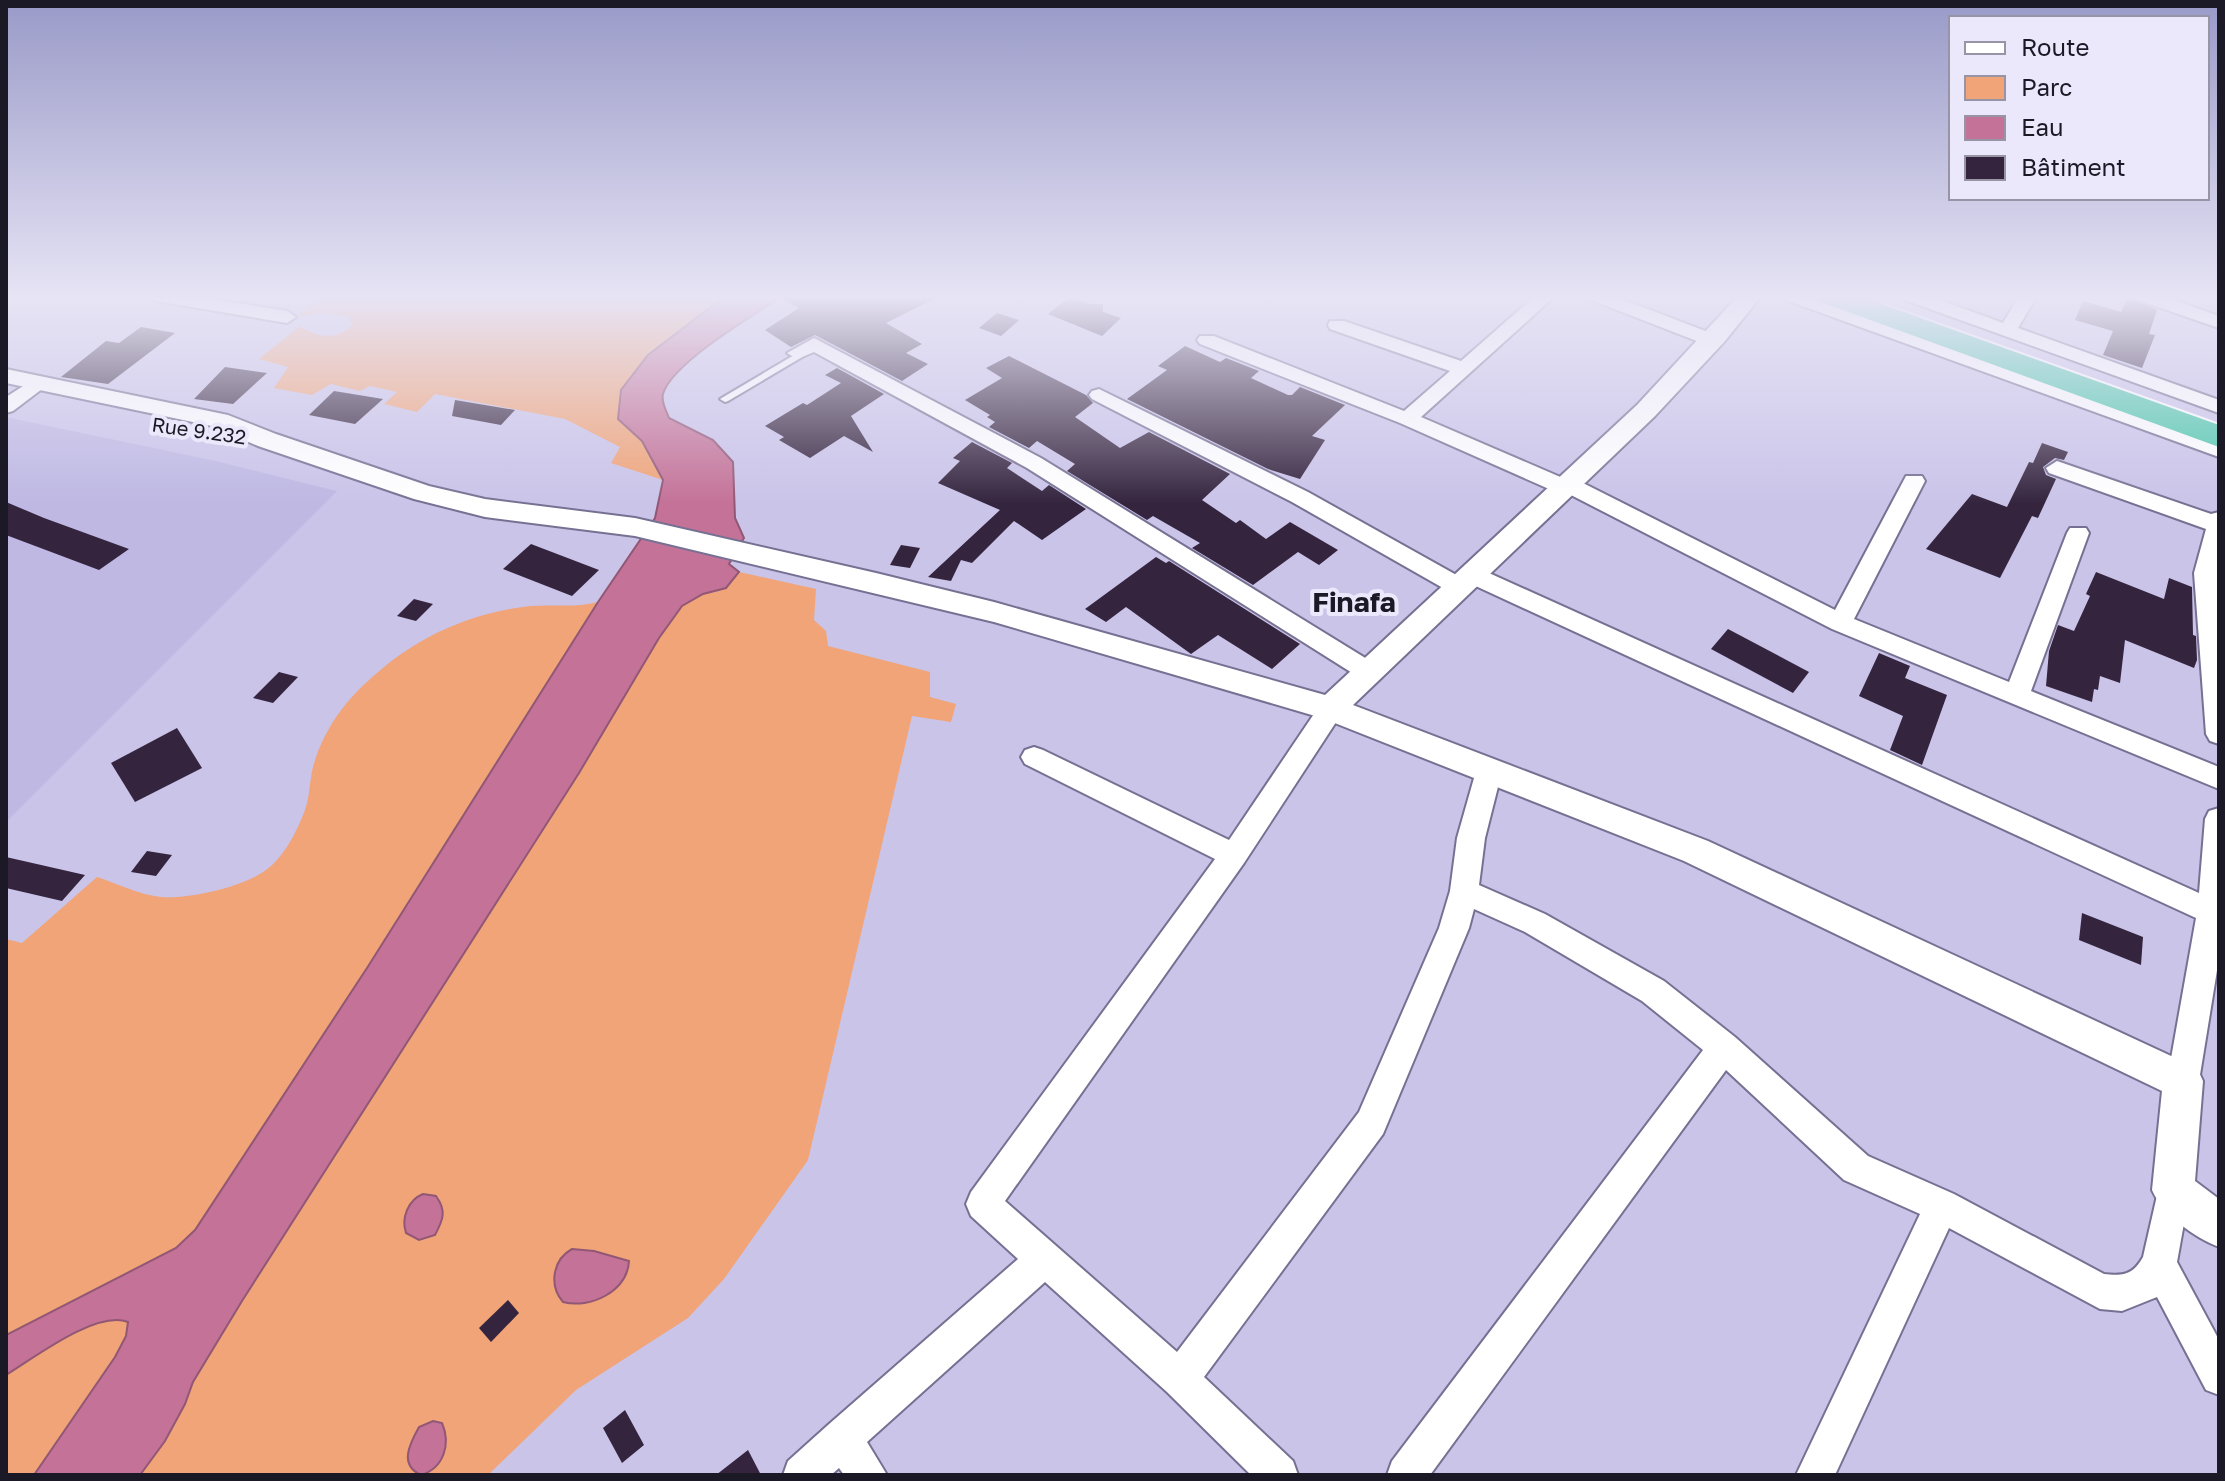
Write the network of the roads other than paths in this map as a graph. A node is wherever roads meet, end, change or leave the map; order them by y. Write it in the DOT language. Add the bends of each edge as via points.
graph roads {
  1 [pos="780,365"];
  2 [pos="838,365"];
  3 [pos="1271,365"];
  4 [pos="1453,365"];
  5 [pos="1468,365"];
  6 [pos="1690,365"];
  7 [pos="1984,365"];
  8 [pos="2021,365"];
  9 [pos="2059,365"];
  10 [pos="2102,365"];
  11 [pos="1464,369"];
  12 [pos="6,376"];
  13 [pos="39,382"];
  14 [pos="1099,395"];
  15 [pos="725,399"];
  16 [pos="9,401"];
  17 [pos="2219,407"];
  18 [pos="1407,419"];
  19 [pos="2219,422"];
  20 [pos="2219,437"];
  21 [pos="267,440"];
  22 [pos="2219,450"];
  23 [pos="2057,468"];
  24 [pos="1914,481"];
  25 [pos="1567,487"];
  26 [pos="2218,522"];
  27 [pos="2078,533"];
  28 [pos="2212,576"];
  29 [pos="1464,580"];
  30 [pos="1840,623"];
  31 [pos="1366,670"];
  32 [pos="2016,697"];
  33 [pos="1331,709"];
  34 [pos="2219,734"];
  35 [pos="1034,757"];
  36 [pos="1489,771"];
  37 [pos="2219,778"];
  38 [pos="2219,819"];
  39 [pos="1234,855"];
  40 [pos="1464,891"];
  41 [pos="2216,913"];
  42 [pos="1724,1047"];
  43 [pos="2183,1081"];
  44 [pos="2173,1190"];
  45 [pos="1942,1206"];
  46 [pos="2219,1226"];
  47 [pos="1043,1260"];
  48 [pos="2160,1267"];
  49 [pos="2219,1377"];
  50 [pos="1180,1379"];
  51 [pos="841,1438"];
  52 [pos="802,1475"];
  53 [pos="868,1475"];
  54 [pos="1279,1475"];
  55 [pos="1406,1475"];
  56 [pos="1815,1475"];
  1 -- 15 [label="lane"];
  2 -- 31 [label="street" via="1034,463"];
  3 -- 18 [label="street"];
  4 -- 11 [label="street"];
  5 -- 11 [label="street"];
  6 -- 25 [label="street"];
  7 -- 22 [label="street"];
  8 -- 20 [label="highway"];
  9 -- 19 [label="highway"];
  10 -- 17 [label="street"];
  11 -- 18 [label="street"];
  12 -- 13 [label="street, Rue 9.232"];
  13 -- 16 [label="street"];
  13 -- 21 [label="street, Rue 9.232" via="219,420"];
  14 -- 29 [label="street"];
  16 -- 21 [label="street, Rue 9.232"];
  18 -- 25 [label="street"];
  21 -- 33 [label="street" via="423,493 485,508 635,527 738,550 994,612"];
  23 -- 26 [label="street"];
  24 -- 30 [label="street"];
  25 -- 29 [label="street"];
  25 -- 30 [label="street"];
  26 -- 28 [label="street"];
  27 -- 32 [label="street"];
  28 -- 34 [label="street"];
  29 -- 31 [label="street"];
  29 -- 41 [label="street"];
  30 -- 32 [label="street"];
  31 -- 33 [label="street"];
  32 -- 37 [label="street"];
  33 -- 36 [label="street"];
  33 -- 39 [label="street"];
  35 -- 39 [label="street"];
  36 -- 40 [label="street"];
  36 -- 43 [label="street" via="1696,851"];
  38 -- 41 [label="street"];
  39 -- 47 [label="street" via="983,1204"];
  40 -- 42 [label="street" via="1623,972"];
  40 -- 50 [label="street" via="1454,928 1371,1123"];
  41 -- 43 [label="street"];
  42 -- 45 [label="street" via="1856,1168"];
  42 -- 55 [label="street"];
  43 -- 44 [label="street"];
  44 -- 46 [label="street"];
  44 -- 48 [label="street"];
  45 -- 48 [label="street" via="2117,1296 2137,1292"];
  45 -- 56 [label="street"];
  47 -- 50 [label="street"];
  47 -- 51 [label="street"];
  48 -- 49 [label="street"];
  50 -- 54 [label="street"];
  51 -- 52 [label="street"];
  51 -- 53 [label="street"];
}
